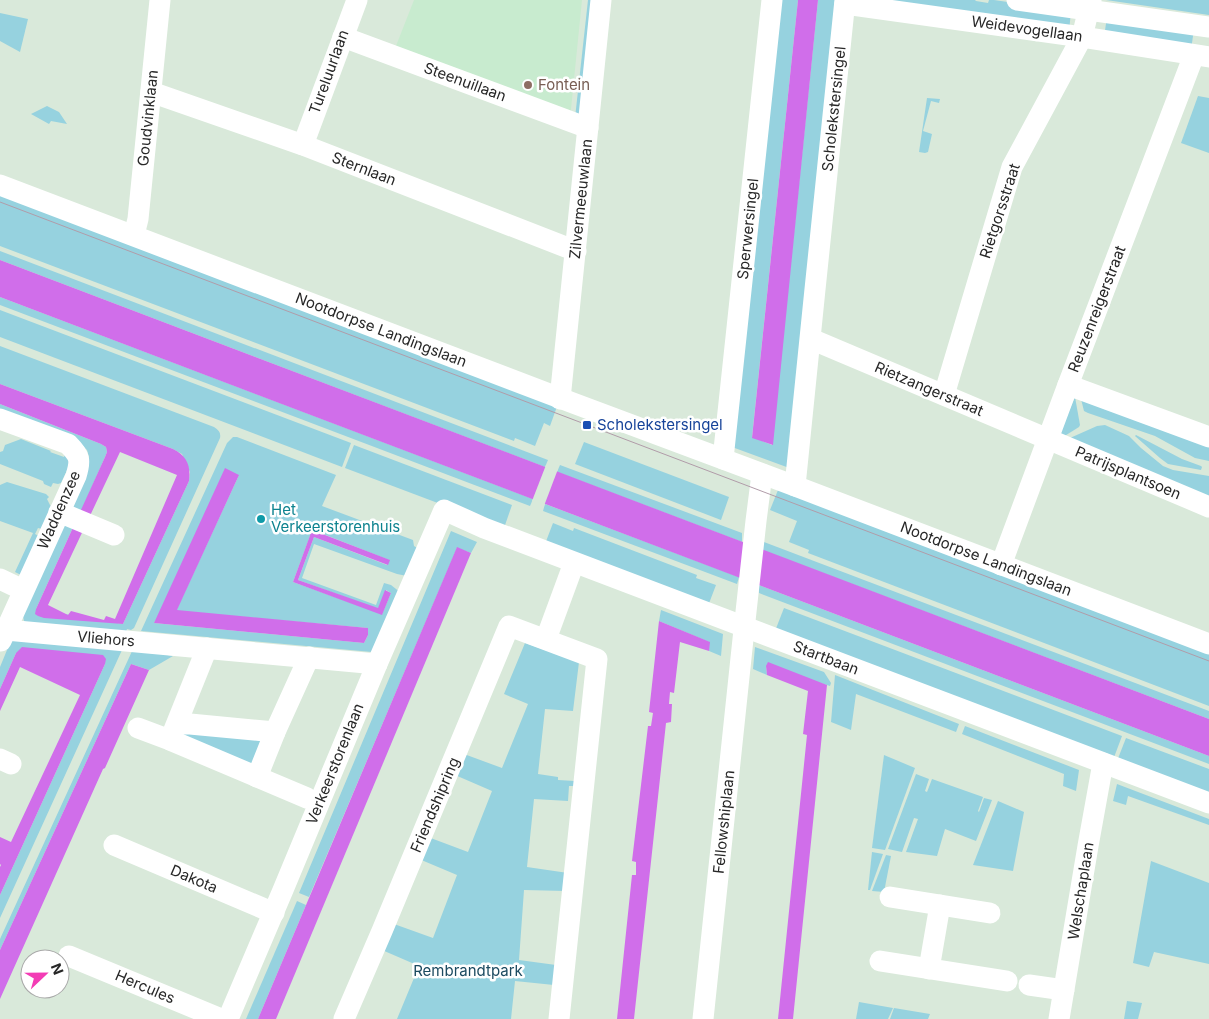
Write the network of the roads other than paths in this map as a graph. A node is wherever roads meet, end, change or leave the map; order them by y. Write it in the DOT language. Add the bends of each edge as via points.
graph roads {
  1 [pos="160,0"];
  2 [pos="357,0"];
  3 [pos="601,0"];
  4 [pos="772,0"];
  5 [pos="1018,0"];
  6 [pos="845,2"];
  7 [pos="1090,5"];
  8 [pos="1209,27"];
  9 [pos="343,37"];
  10 [pos="1082,37"];
  11 [pos="1201,56"];
  12 [pos="151,92"];
  13 [pos="588,128"];
  14 [pos="303,144"];
  15 [pos="0,184"];
  16 [pos="134,235"];
  17 [pos="576,251"];
  18 [pos="811,339"];
  19 [pos="1068,385"];
  20 [pos="944,395"];
  21 [pos="560,399"];
  22 [pos="0,419"];
  23 [pos="1207,432"];
  24 [pos="1048,438"];
  25 [pos="723,459"];
  26 [pos="762,474"];
  27 [pos="795,486"];
  28 [pos="1209,507"];
  29 [pos="444,510"];
  30 [pos="75,518"];
  31 [pos="114,535"];
  32 [pos="574,563"];
  33 [pos="1001,565"];
  34 [pos="0,578"];
  35 [pos="23,590"];
  36 [pos="746,616"];
  37 [pos="3,637"];
  38 [pos="546,640"];
  39 [pos="1209,644"];
  40 [pos="206,648"];
  41 [pos="308,658"];
  42 [pos="377,664"];
  43 [pos="138,728"];
  44 [pos="174,732"];
  45 [pos="275,732"];
  46 [pos="1103,763"];
  47 [pos="257,777"];
  48 [pos="307,798"];
  49 [pos="1209,803"];
  50 [pos="114,845"];
  51 [pos="890,897"];
  52 [pos="940,905"];
  53 [pos="274,912"];
  54 [pos="990,913"];
  55 [pos="70,956"];
  56 [pos="880,961"];
  57 [pos="929,969"];
  58 [pos="1007,981"];
  59 [pos="1029,985"];
  60 [pos="1064,990"];
  61 [pos="221,1019"];
  62 [pos="228,1019"];
  63 [pos="344,1019"];
  64 [pos="559,1019"];
  65 [pos="703,1019"];
  66 [pos="1059,1019"];
  1 -- 12 [label="street, Goudvinklaan"];
  2 -- 9 [label="street, Tureluurlaan"];
  3 -- 13 [label="street, Zilvermeeuwlaan"];
  4 -- 25 [label="street, Sperwersingel"];
  5 -- 7 [label="street, Weidevogellaan"];
  6 -- 10 [label="street, Weidevogellaan"];
  6 -- 18 [label="street, Scholekstersingel"];
  7 -- 8 [label="street, Weidevogellaan"];
  7 -- 10 [label="street, Rietgorsstraat"];
  9 -- 13 [label="street, Steenuillaan"];
  9 -- 14 [label="street, Tureluurlaan"];
  10 -- 11 [label="street, Weidevogellaan"];
  10 -- 20 [label="street, Rietgorsstraat" via="1012,167"];
  11 -- 19 [label="street, Reuzenreigerstraat"];
  12 -- 14 [label="street, Sternlaan"];
  12 -- 16 [label="street, Goudvinklaan"];
  13 -- 17 [label="street, Zilvermeeuwlaan"];
  14 -- 17 [label="street, Sternlaan"];
  15 -- 16 [label="street, Nootdorpse Landingslaan"];
  16 -- 21 [label="street, Nootdorpse Landingslaan"];
  17 -- 21 [label="street, Zilvermeeuwlaan"];
  18 -- 20 [label="street, Rietzangerstraat"];
  18 -- 27 [label="street, Scholekstersingel"];
  19 -- 23 [label="street"];
  19 -- 24 [label="street, Reuzenreigerstraat"];
  20 -- 24 [label="street, Rietzangerstraat"];
  21 -- 25 [label="street, Nootdorpse Landingslaan"];
  22 -- 30 [label="street, Waddenzee" via="68,444 75,452 79,459"];
  24 -- 28 [label="street, Patrijsplantsoen"];
  24 -- 33 [label="street, Reuzenreigerstraat"];
  25 -- 26 [label="street, Nootdorpse Landingslaan"];
  26 -- 27 [label="street, Nootdorpse Landingslaan"];
  26 -- 36 [label="street"];
  27 -- 33 [label="street, Nootdorpse Landingslaan"];
  29 -- 32 [label="street, Startbaan"];
  29 -- 42 [label="street, Verkeerstorenlaan"];
  30 -- 31 [label="street"];
  30 -- 35 [label="street, Waddenzee"];
  32 -- 36 [label="street, Startbaan"];
  32 -- 38 [label="street"];
  33 -- 39 [label="street, Nootdorpse Landingslaan"];
  34 -- 35 [label="street"];
  35 -- 37 [label="street, Waddenzee"];
  36 -- 46 [label="street, Startbaan" via="835,662"];
  36 -- 65 [label="street, Fellowshiplaan"];
  37 -- 40 [label="street, Vliehors"];
  38 -- 63 [label="street, Friendshipring" via="509,626"];
  38 -- 64 [label="street, Friendshipring" via="597,659"];
  40 -- 41 [label="street, Vliehors"];
  40 -- 44 [label="street"];
  41 -- 42 [label="street, Vliehors"];
  41 -- 45 [label="street"];
  42 -- 53 [label="street, Verkeerstorenlaan"];
  43 -- 44 [label="street"];
  44 -- 45 [label="street" via="190,724"];
  44 -- 47 [label="street"];
  45 -- 47 [label="street"];
  46 -- 49 [label="street, Startbaan"];
  46 -- 60 [label="street, Welschaplaan"];
  47 -- 48 [label="street"];
  50 -- 53 [label="street, Dakota"];
  51 -- 52 [label="street"];
  52 -- 54 [label="street"];
  52 -- 57 [label="street"];
  53 -- 62 [label="street, Verkeerstorenlaan"];
  55 -- 61 [label="street, Hercules"];
  56 -- 57 [label="street"];
  57 -- 58 [label="street"];
  59 -- 60 [label="street"];
  60 -- 66 [label="street, Welschaplaan"];
}
